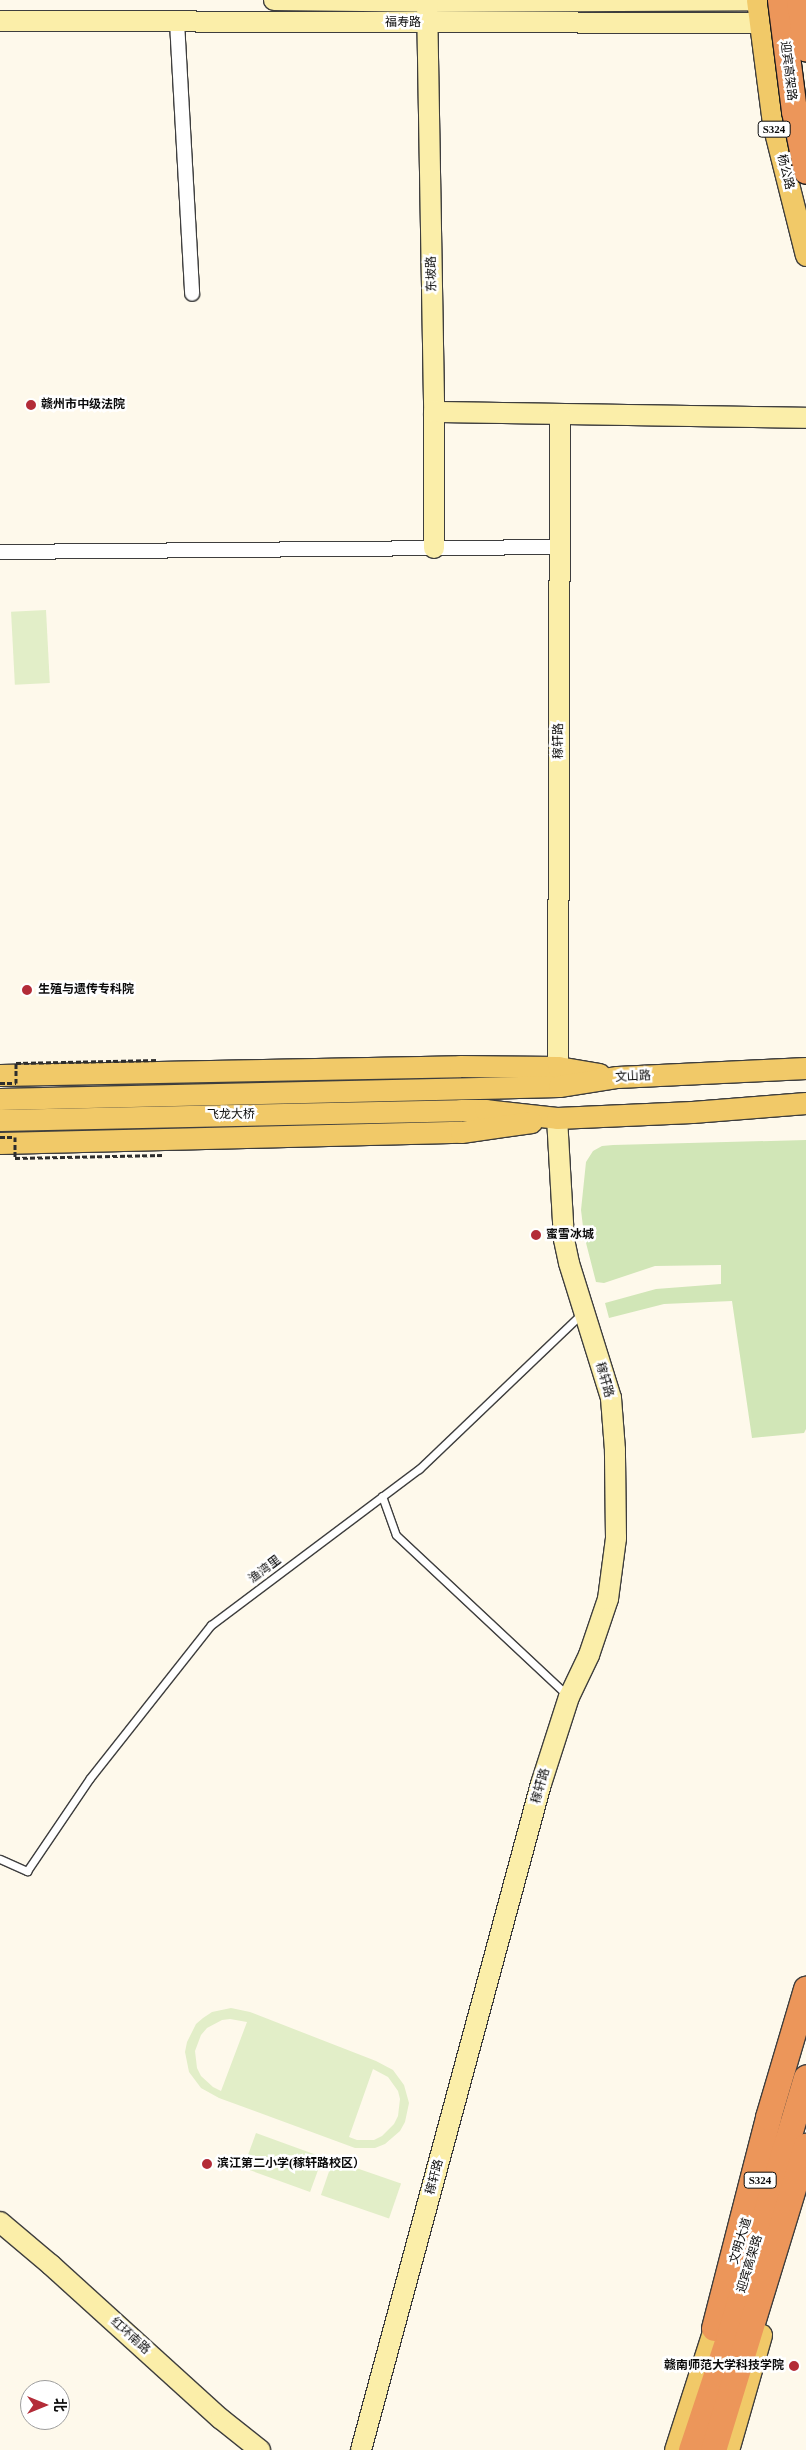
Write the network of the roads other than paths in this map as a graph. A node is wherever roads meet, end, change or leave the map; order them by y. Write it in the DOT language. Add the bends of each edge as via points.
graph roads {
  1 [pos="274,0"];
  2 [pos="757,0"];
  3 [pos="762,0"];
  4 [pos="780,0"];
  5 [pos="799,0"];
  6 [pos="427,1"];
  7 [pos="806,19"];
  8 [pos="0,21"];
  9 [pos="177,22"];
  10 [pos="428,23"];
  11 [pos="758,24"];
  12 [pos="806,49"];
  13 [pos="806,171"];
  14 [pos="806,254"];
  15 [pos="192,294"];
  16 [pos="434,412"];
  17 [pos="560,415"];
  18 [pos="806,418"];
  19 [pos="560,547"];
  20 [pos="434,548"];
  21 [pos="0,552"];
  22 [pos="558,1067"];
  23 [pos="806,1068"];
  24 [pos="0,1074"];
  25 [pos="617,1077"];
  26 [pos="0,1099"];
  27 [pos="461,1100"];
  28 [pos="806,1103"];
  29 [pos="557,1118"];
  30 [pos="0,1120"];
  31 [pos="0,1144"];
  32 [pos="584,1311"];
  33 [pos="382,1496"];
  34 [pos="569,1697"];
  35 [pos="0,1859"];
  36 [pos="806,1989"];
  37 [pos="806,2031"];
  38 [pos="806,2077"];
  39 [pos="806,2146"];
  40 [pos="806,2188"];
  41 [pos="0,2222"];
  42 [pos="714,2328"];
  43 [pos="260,2450"];
  44 [pos="361,2450"];
  45 [pos="674,2450"];
  46 [pos="691,2450"];
  47 [pos="713,2450"];
  48 [pos="728,2450"];
  1 -- 6 [label="street, 福寿路"];
  2 -- 3 [label="street, 福寿路"];
  2 -- 6 [label="street, 福寿路"];
  2 -- 11 [label="main road, 杨公路 / S324"];
  4 -- 13 [label="highway, 迎宾高架路, bridge" via="794,111"];
  5 -- 12 [label="highway, 迎宾高架路, bridge"];
  6 -- 10 [label="street, 东坡路"];
  7 -- 11 [label="street, 福寿路"];
  8 -- 9 [label="street, 福寿路"];
  9 -- 10 [label="street, 福寿路"];
  9 -- 15 [label="street"];
  10 -- 11 [label="street, 福寿路" via="667,21"];
  10 -- 16 [label="street, 东坡路"];
  11 -- 14 [label="main road, 杨公路 / S324" via="773,124"];
  16 -- 17 [label="street"];
  16 -- 20 [label="street, 东坡路"];
  17 -- 18 [label="street"];
  17 -- 19 [label="street, 稼轩路"];
  19 -- 20 [label="street"];
  19 -- 22 [label="street, 稼轩路"];
  20 -- 21 [label="street"];
  22 -- 24 [label="main road"];
  22 -- 25 [label="main road"];
  23 -- 25 [label="main road, 文山路"];
  25 -- 27 [label="main road, 文山路"];
  26 -- 27 [label="main road, 飞龙大桥"];
  27 -- 29 [label="main road" via="485,1110"];
  27 -- 30 [label="main road, 飞龙大桥"];
  28 -- 29 [label="main road"];
  29 -- 31 [label="main road" via="461,1132"];
  29 -- 32 [label="street, 稼轩路" via="564,1239"];
  32 -- 33 [label="lane, 渔湾里" via="419,1469"];
  32 -- 34 [label="street, 稼轩路" via="611,1398 616,1538 608,1599 589,1655"];
  33 -- 34 [label="lane" via="396,1534"];
  33 -- 35 [label="lane, 渔湾里" via="211,1625 90,1778 27,1871"];
  34 -- 44 [label="street, 稼轩路" via="541,1784"];
  36 -- 42 [label="highway" via="768,2116"];
  37 -- 42 [label="main road, 文明大道 / S324"];
  38 -- 46 [label="highway, 迎宾高架路" via="728,2339"];
  39 -- 47 [label="highway, 迎宾高架路"];
  40 -- 48 [label="main road"];
  41 -- 43 [label="street, 红环南路"];
  42 -- 45 [label="main road, 文明大道 / S324"];
}
